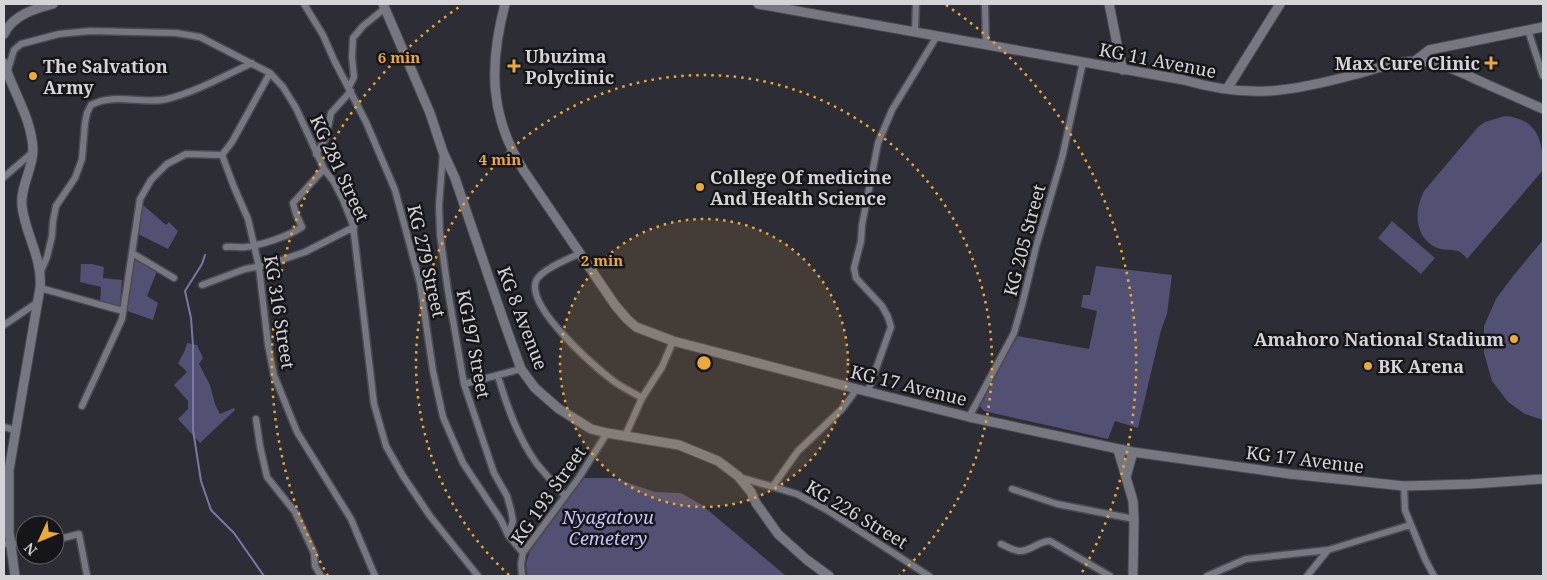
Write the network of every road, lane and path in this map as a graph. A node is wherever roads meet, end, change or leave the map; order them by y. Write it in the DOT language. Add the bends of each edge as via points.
graph roads {
  1 [pos="53,4"];
  2 [pos="304,4"];
  3 [pos="505,4"];
  4 [pos="758,4"];
  5 [pos="916,4"];
  6 [pos="985,4"];
  7 [pos="1109,4"];
  8 [pos="1280,4"];
  9 [pos="384,6"];
  10 [pos="803,8"];
  11 [pos="1543,27"];
  12 [pos="1528,30"];
  13 [pos="915,31"];
  14 [pos="4,34"];
  15 [pos="937,36"];
  16 [pos="986,45"];
  17 [pos="1415,61"];
  18 [pos="1083,62"];
  19 [pos="4,63"];
  20 [pos="252,63"];
  21 [pos="1123,70"];
  22 [pos="270,73"];
  23 [pos="7,74"];
  24 [pos="1543,76"];
  25 [pos="350,89"];
  26 [pos="1227,90"];
  27 [pos="1543,109"];
  28 [pos="33,152"];
  29 [pos="443,152"];
  30 [pos="316,154"];
  31 [pos="222,155"];
  32 [pos="324,169"];
  33 [pos="4,177"];
  34 [pos="354,227"];
  35 [pos="254,245"];
  36 [pos="226,247"];
  37 [pos="132,253"];
  38 [pos="581,253"];
  39 [pos="260,267"];
  40 [pos="41,271"];
  41 [pos="174,278"];
  42 [pos="202,285"];
  43 [pos="40,288"];
  44 [pos="38,302"];
  45 [pos="123,311"];
  46 [pos="4,326"];
  47 [pos="673,341"];
  48 [pos="521,369"];
  49 [pos="498,376"];
  50 [pos="464,384"];
  51 [pos="857,389"];
  52 [pos="868,391"];
  53 [pos="642,398"];
  54 [pos="82,406"];
  55 [pos="969,416"];
  56 [pos="256,419"];
  57 [pos="4,427"];
  58 [pos="15,430"];
  59 [pos="607,433"];
  60 [pos="625,436"];
  61 [pos="1118,450"];
  62 [pos="1133,452"];
  63 [pos="738,476"];
  64 [pos="1126,477"];
  65 [pos="1543,479"];
  66 [pos="773,486"];
  67 [pos="1404,486"];
  68 [pos="1012,489"];
  69 [pos="565,496"];
  70 [pos="1134,518"];
  71 [pos="1410,525"];
  72 [pos="508,535"];
  73 [pos="65,538"];
  74 [pos="7,544"];
  75 [pos="1001,544"];
  76 [pos="1328,550"];
  77 [pos="523,553"];
  78 [pos="15,576"];
  79 [pos="87,576"];
  80 [pos="321,576"];
  81 [pos="375,576"];
  82 [pos="478,576"];
  83 [pos="522,576"];
  84 [pos="829,576"];
  85 [pos="929,576"];
  86 [pos="1110,576"];
  87 [pos="1133,576"];
  88 [pos="1207,576"];
  89 [pos="1307,576"];
  90 [pos="1434,576"];
  1 -- 14 [label="street" via="20,16"];
  2 -- 25 [label="street, KG 279 Street"];
  3 -- 38 [label="street, KG 17 Avenue" via="494,81 500,122 514,154"];
  4 -- 10 [label="street, KG 11 Avenue"];
  5 -- 13 [label="street"];
  6 -- 16 [label="street"];
  7 -- 21 [label="street"];
  8 -- 26 [label="street"];
  9 -- 25 [label="street" via="354,38 354,77"];
  9 -- 29 [label="street, KG 8 Avenue"];
  10 -- 13 [label="street, KG 11 Avenue"];
  11 -- 12 [label="street"];
  12 -- 17 [label="street" via="1429,50"];
  12 -- 24 [label="street"];
  13 -- 15 [label="street, KG 11 Avenue"];
  15 -- 16 [label="street, KG 11 Avenue"];
  15 -- 52 [label="street" via="886,123 878,143 867,197 854,274 882,306 890,327"];
  16 -- 18 [label="street, KG 11 Avenue"];
  17 -- 26 [label="street, KG 11 Avenue" via="1296,89 1271,92"];
  17 -- 27 [label="street, KG 11 Avenue" via="1447,67"];
  18 -- 21 [label="street, KG 11 Avenue"];
  18 -- 55 [label="street, KG 205 Street" via="1062,158 1014,333"];
  19 -- 23 [label="street"];
  20 -- 22 [label="street, KG 281 Street"];
  20 -- 23 [label="street, KG 281 Street" via="200,37 176,33 90,31 59,34 21,44 14,50"];
  20 -- 40 [label="street" via="167,99 109,99 91,105 85,122 82,159 76,178 56,206 48,257"];
  21 -- 26 [label="street, KG 11 Avenue"];
  22 -- 30 [label="street, KG 281 Street" via="296,108"];
  22 -- 31 [label="street"];
  23 -- 28 [label="street" via="21,103 32,136"];
  25 -- 30 [label="street" via="331,112 326,138"];
  25 -- 72 [label="street, KG 279 Street" via="395,190 420,283 442,417 463,463"];
  28 -- 33 [label="street"];
  28 -- 40 [label="street" via="22,204"];
  29 -- 48 [label="street, KG 8 Avenue"];
  29 -- 50 [label="street, KG197 Street" via="440,234"];
  30 -- 32 [label="street, KG 281 Street"];
  31 -- 35 [label="street, KG 316 Street" via="248,219"];
  31 -- 37 [label="street" via="186,154 167,164 152,180 140,200"];
  32 -- 34 [label="street, KG 281 Street"];
  32 -- 35 [label="street" via="293,203 302,227 292,234"];
  34 -- 39 [label="street" via="305,252"];
  34 -- 82 [label="street, KG 281 Street" via="374,404 386,446 430,516"];
  35 -- 36 [label="street"];
  35 -- 39 [label="street, KG 316 Street"];
  37 -- 41 [label="street"];
  37 -- 45 [label="street"];
  38 -- 47 [label="street, KG 17 Avenue" via="627,319 636,327"];
  38 -- 53 [label="street" via="538,276 535,292 542,308 561,332 614,381"];
  39 -- 42 [label="street"];
  39 -- 81 [label="street, KG 316 Street" via="268,345 277,384 297,432 351,519"];
  40 -- 43 [label="street"];
  43 -- 44 [label="street"];
  43 -- 45 [label="street"];
  44 -- 46 [label="street"];
  44 -- 58 [label="street"];
  45 -- 54 [label="street"];
  47 -- 51 [label="street, KG 17 Avenue"];
  47 -- 53 [label="street" via="662,368"];
  48 -- 49 [label="street"];
  48 -- 59 [label="street, KG 8 Avenue" via="535,388 559,409 591,429"];
  49 -- 50 [label="street"];
  49 -- 69 [label="street" via="521,439 537,464"];
  50 -- 72 [label="street, KG197 Street" via="494,473 511,510 513,521"];
  51 -- 52 [label="street, KG 17 Avenue"];
  51 -- 66 [label="street" via="842,409 798,451"];
  52 -- 55 [label="street, KG 17 Avenue"];
  53 -- 60 [label="street"];
  55 -- 61 [label="street, KG 17 Avenue"];
  56 -- 80 [label="street" via="267,477 295,512"];
  57 -- 58 [label="street"];
  58 -- 74 [label="street" via="9,470"];
  59 -- 60 [label="street, KG 8 Avenue"];
  59 -- 69 [label="street, KG 193 Street"];
  60 -- 63 [label="street, KG 8 Avenue" via="679,445 718,461"];
  61 -- 62 [label="street, KG 17 Avenue"];
  61 -- 64 [label="street"];
  62 -- 64 [label="street"];
  62 -- 67 [label="street, KG 17 Avenue"];
  63 -- 66 [label="street, KG 226 Street"];
  63 -- 84 [label="street, KG 8 Avenue" via="778,534"];
  64 -- 70 [label="street"];
  65 -- 67 [label="street, KG 17 Avenue"];
  66 -- 85 [label="street, KG 226 Street" via="827,510"];
  67 -- 71 [label="street" via="1405,510"];
  68 -- 70 [label="street" via="1057,504"];
  69 -- 77 [label="street, KG 193 Street"];
  70 -- 87 [label="street"];
  71 -- 76 [label="street"];
  71 -- 90 [label="street"];
  72 -- 77 [label="street, KG 279 Street"];
  73 -- 79 [label="street" via="79,534"];
  74 -- 78 [label="street"];
  75 -- 86 [label="street" via="1018,551 1050,541"];
  76 -- 88 [label="street" via="1246,559"];
  76 -- 89 [label="street"];
  77 -- 83 [label="street, KG 193 Street"];
}
